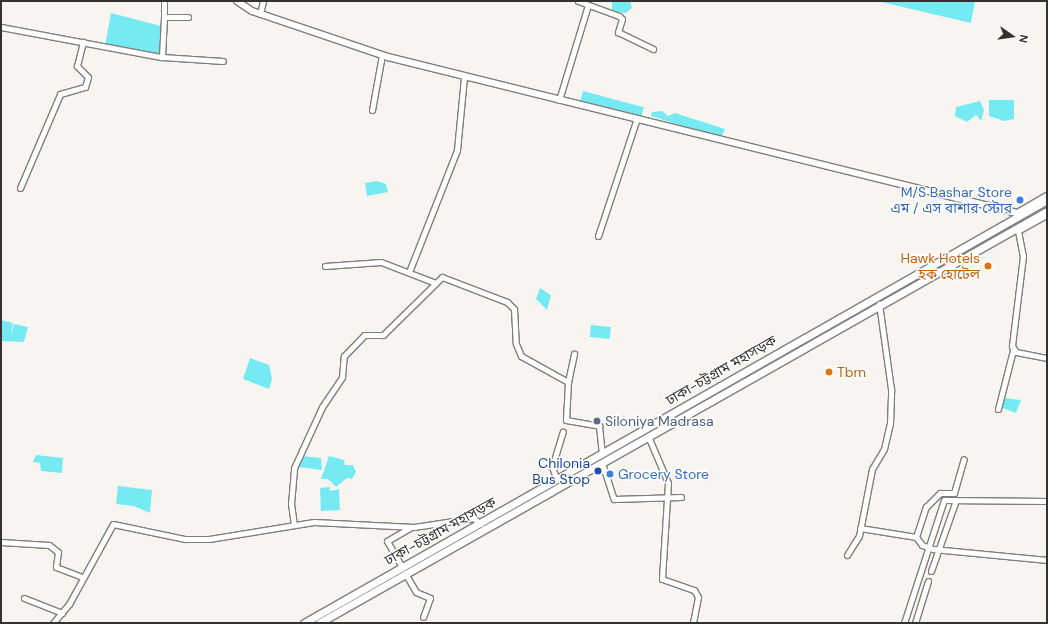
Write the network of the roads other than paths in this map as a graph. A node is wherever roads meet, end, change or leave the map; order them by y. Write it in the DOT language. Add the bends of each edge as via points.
graph roads {
  1 [pos="164,1"];
  2 [pos="237,1"];
  3 [pos="263,1"];
  4 [pos="578,1"];
  5 [pos="588,5"];
  6 [pos="260,14"];
  7 [pos="164,17"];
  8 [pos="188,17"];
  9 [pos="1,27"];
  10 [pos="83,42"];
  11 [pos="653,49"];
  12 [pos="382,55"];
  13 [pos="162,57"];
  14 [pos="223,61"];
  15 [pos="464,77"];
  16 [pos="559,100"];
  17 [pos="372,110"];
  18 [pos="636,121"];
  19 [pos="20,188"];
  20 [pos="1047,196"];
  21 [pos="1047,200"];
  22 [pos="1003,210"];
  23 [pos="1047,211"];
  24 [pos="1017,213"];
  25 [pos="1047,215"];
  26 [pos="1007,219"];
  27 [pos="1018,231"];
  28 [pos="598,236"];
  29 [pos="980,242"];
  30 [pos="325,266"];
  31 [pos="409,272"];
  32 [pos="433,282"];
  33 [pos="879,304"];
  34 [pos="1013,350"];
  35 [pos="574,354"];
  36 [pos="1047,358"];
  37 [pos="734,377"];
  38 [pos="568,382"];
  39 [pos="724,383"];
  40 [pos="739,385"];
  41 [pos="728,391"];
  42 [pos="998,409"];
  43 [pos="563,432"];
  44 [pos="648,436"];
  45 [pos="602,453"];
  46 [pos="964,459"];
  47 [pos="602,463"];
  48 [pos="557,480"];
  49 [pos="669,497"];
  50 [pos="681,497"];
  51 [pos="956,500"];
  52 [pos="1047,500"];
  53 [pos="480,524"];
  54 [pos="294,525"];
  55 [pos="411,527"];
  56 [pos="860,528"];
  57 [pos="916,537"];
  58 [pos="1,542"];
  59 [pos="928,547"];
  60 [pos="937,549"];
  61 [pos="847,555"];
  62 [pos="1047,560"];
  63 [pos="404,570"];
  64 [pos="931,571"];
  65 [pos="82,577"];
  66 [pos="928,581"];
  67 [pos="24,598"];
  68 [pos="62,613"];
  69 [pos="423,617"];
  70 [pos="53,623"];
  71 [pos="304,623"];
  72 [pos="319,623"];
  73 [pos="694,623"];
  74 [pos="904,623"];
  75 [pos="915,623"];
  1 -- 7 [label="street"];
  2 -- 6 [label="main road"];
  3 -- 6 [label="street"];
  4 -- 5 [label="street"];
  5 -- 11 [label="street" via="619,16 622,19 618,32"];
  5 -- 16 [label="street"];
  6 -- 12 [label="main road"];
  7 -- 8 [label="street"];
  7 -- 13 [label="street"];
  9 -- 10 [label="street"];
  10 -- 13 [label="street"];
  10 -- 19 [label="street" via="77,66 88,77 85,87 60,94"];
  12 -- 15 [label="main road"];
  12 -- 17 [label="street"];
  13 -- 14 [label="street"];
  15 -- 16 [label="main road"];
  15 -- 31 [label="street" via="457,150"];
  16 -- 18 [label="main road"];
  18 -- 22 [label="main road"];
  18 -- 28 [label="street"];
  20 -- 24 [label="main road"];
  21 -- 29 [label="highway, ঢাকা-চট্টগ্রাম মহাসড়ক"];
  22 -- 24 [label="main road"];
  22 -- 26 [label="main road" via="1008,215"];
  23 -- 29 [label="highway, ঢাকা-চট্টগ্রাম মহাসড়ক"];
  24 -- 26 [label="main road"];
  25 -- 27 [label="main road"];
  26 -- 29 [label="main road"];
  27 -- 29 [label="main road"];
  27 -- 34 [label="street" via="1023,256"];
  29 -- 33 [label="highway, ঢাকা-চট্টগ্রাম মহাসড়ক"];
  29 -- 37 [label="highway, ঢাকা-চট্টগ্রাম মহাসড়ক"];
  30 -- 31 [label="street" via="381,262"];
  31 -- 32 [label="street"];
  32 -- 38 [label="street" via="446,277 507,302 515,313 516,344 521,356"];
  32 -- 54 [label="street" via="387,331 364,335 344,356 342,377 322,407 294,468 291,504"];
  33 -- 40 [label="highway, ঢাকা-চট্টগ্রাম মহাসড়ক"];
  33 -- 56 [label="street" via="892,389 891,413 884,449 872,469"];
  34 -- 36 [label="street"];
  34 -- 42 [label="street"];
  35 -- 38 [label="street"];
  37 -- 39 [label="highway, ঢাকা-চট্টগ্রাম মহাসড়ক"];
  37 -- 40 [label="highway" via="733,383"];
  38 -- 45 [label="street" via="566,420 598,426"];
  39 -- 41 [label="highway" via="730,385"];
  39 -- 45 [label="highway, ঢাকা-চট্টগ্রাম মহাসড়ক"];
  40 -- 41 [label="highway, ঢাকা-চট্টগ্রাম মহাসড়ক"];
  41 -- 44 [label="highway, ঢাকা-চট্টগ্রাম মহাসড়ক"];
  43 -- 48 [label="street" via="552,467"];
  44 -- 47 [label="highway, ঢাকা-চট্টগ্রাম মহাসড়ক"];
  44 -- 49 [label="street" via="668,483"];
  45 -- 48 [label="highway, ঢাকা-চট্টগ্রাম মহাসড়ক"];
  46 -- 57 [label="street" via="954,493 940,493 926,507"];
  47 -- 49 [label="street" via="614,499"];
  47 -- 63 [label="highway, ঢাকা-চট্টগ্রাম মহাসড়ক"];
  48 -- 53 [label="highway, ঢাকা-চট্টগ্রাম মহাসড়ক"];
  49 -- 50 [label="street"];
  49 -- 73 [label="street" via="662,579 694,590 698,597"];
  51 -- 52 [label="street"];
  51 -- 59 [label="street" via="944,500"];
  51 -- 60 [label="street"];
  53 -- 55 [label="street" via="467,519"];
  53 -- 63 [label="highway, ঢাকা-চট্টগ্রাম মহাসড়ক"];
  54 -- 55 [label="street" via="344,522"];
  54 -- 65 [label="street" via="208,539 184,538 113,524"];
  55 -- 63 [label="street" via="387,541"];
  56 -- 57 [label="street"];
  56 -- 61 [label="street"];
  57 -- 59 [label="street"];
  58 -- 65 [label="street" via="49,545 58,552 56,567"];
  59 -- 60 [label="street"];
  59 -- 74 [label="street"];
  60 -- 62 [label="street"];
  60 -- 64 [label="street"];
  63 -- 69 [label="street" via="416,592 430,598"];
  63 -- 71 [label="highway, ঢাকা-চট্টগ্রাম মহাসড়ক"];
  63 -- 72 [label="highway, ঢাকা-চট্টগ্রাম মহাসড়ক"];
  65 -- 68 [label="street"];
  66 -- 75 [label="street"];
  67 -- 68 [label="street"];
  68 -- 70 [label="street"];
}
